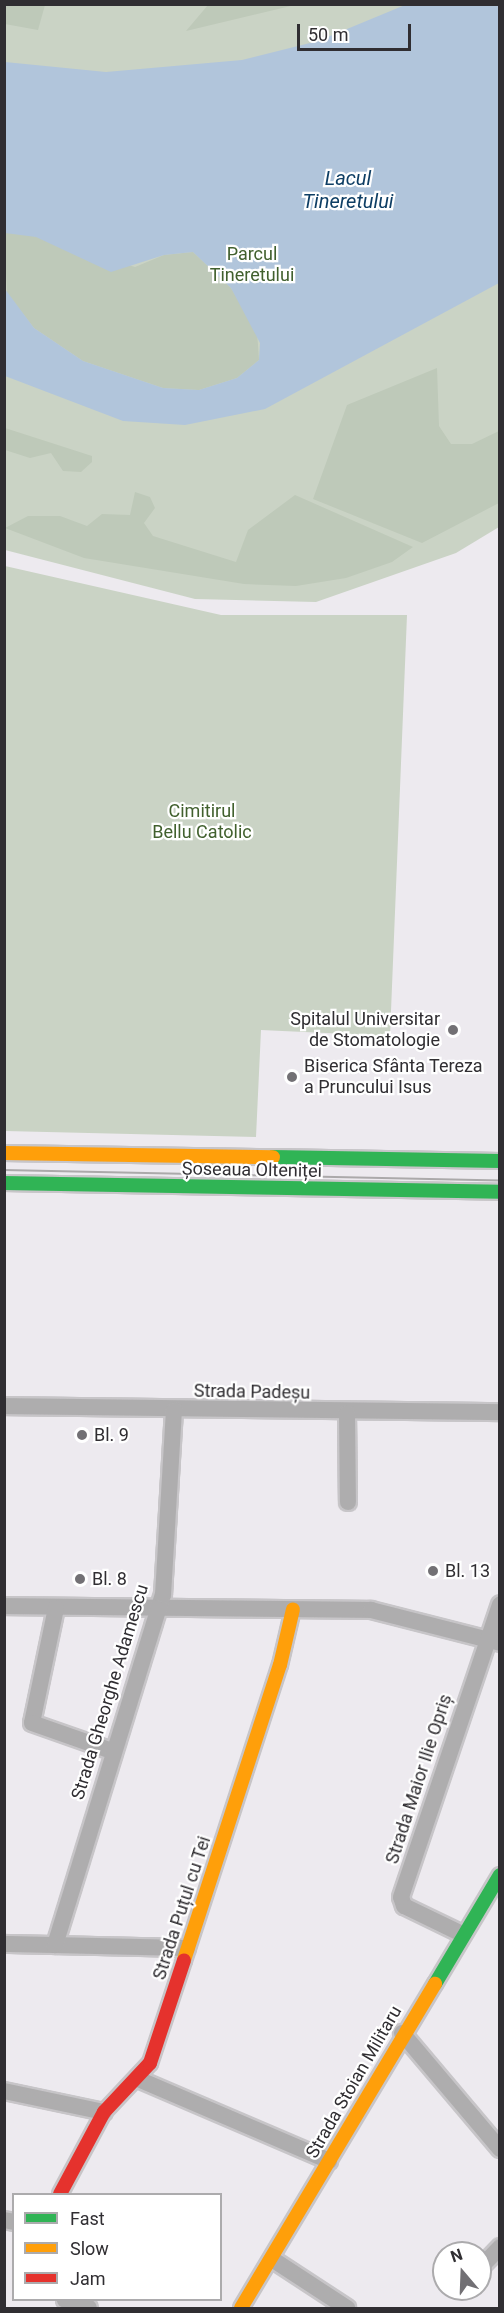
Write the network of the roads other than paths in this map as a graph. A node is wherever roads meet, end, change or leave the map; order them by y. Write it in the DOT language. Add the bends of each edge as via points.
graph roads {
  1 [pos="4,1153"];
  2 [pos="500,1161"];
  3 [pos="4,1184"];
  4 [pos="500,1192"];
  5 [pos="4,1406"];
  6 [pos="174,1410"];
  7 [pos="500,1412"];
  8 [pos="347,1413"];
  9 [pos="348,1502"];
  10 [pos="500,1604"];
  11 [pos="4,1606"];
  12 [pos="56,1608"];
  13 [pos="293,1609"];
  14 [pos="157,1610"];
  15 [pos="492,1640"];
  16 [pos="112,1751"];
  17 [pos="500,1875"];
  18 [pos="462,1934"];
  19 [pos="4,1944"];
  20 [pos="55,1945"];
  21 [pos="187,1948"];
  22 [pos="402,2033"];
  23 [pos="138,2079"];
  24 [pos="4,2091"];
  25 [pos="104,2112"];
  26 [pos="500,2149"];
  27 [pos="329,2161"];
  28 [pos="61,2193"];
  29 [pos="272,2259"];
  30 [pos="68,2301"];
  31 [pos="89,2308"];
  32 [pos="241,2308"];
  33 [pos="347,2308"];
  1 -- 2 [label="street, Șoseaua Olteniței"];
  3 -- 4 [label="street, Șoseaua Olteniței"];
  5 -- 6 [label="street, Strada Padeșu"];
  6 -- 8 [label="street, Strada Padeșu"];
  6 -- 14 [label="street, Strada Gheorghe Adamescu" via="165,1586"];
  7 -- 8 [label="street, Strada Padeșu"];
  8 -- 9 [label="street"];
  10 -- 15 [label="street, Strada Maior Ilie Opriș"];
  11 -- 12 [label="street"];
  12 -- 14 [label="street"];
  12 -- 16 [label="street" via="32,1723"];
  13 -- 14 [label="street"];
  13 -- 15 [label="street" via="395,1613"];
  13 -- 21 [label="street, Strada Puțul cu Tei"];
  14 -- 16 [label="street, Strada Gheorghe Adamescu"];
  15 -- 18 [label="street, Strada Maior Ilie Opriș" via="401,1897 404,1906"];
  16 -- 20 [label="street, Strada Gheorghe Adamescu"];
  17 -- 18 [label="street, Strada Stoian Militaru"];
  18 -- 22 [label="street, Strada Stoian Militaru"];
  19 -- 20 [label="street"];
  20 -- 21 [label="street"];
  21 -- 23 [label="street, Strada Puțul cu Tei" via="150,2063"];
  22 -- 26 [label="street"];
  22 -- 27 [label="street, Strada Stoian Militaru"];
  23 -- 25 [label="street, Strada Puțul cu Tei"];
  23 -- 27 [label="street"];
  24 -- 25 [label="street"];
  25 -- 28 [label="street, Strada Puțul cu Tei"];
  27 -- 29 [label="street, Strada Stoian Militaru"];
  29 -- 32 [label="street, Strada Stoian Militaru"];
  29 -- 33 [label="street"];
  30 -- 31 [label="street"];
}
